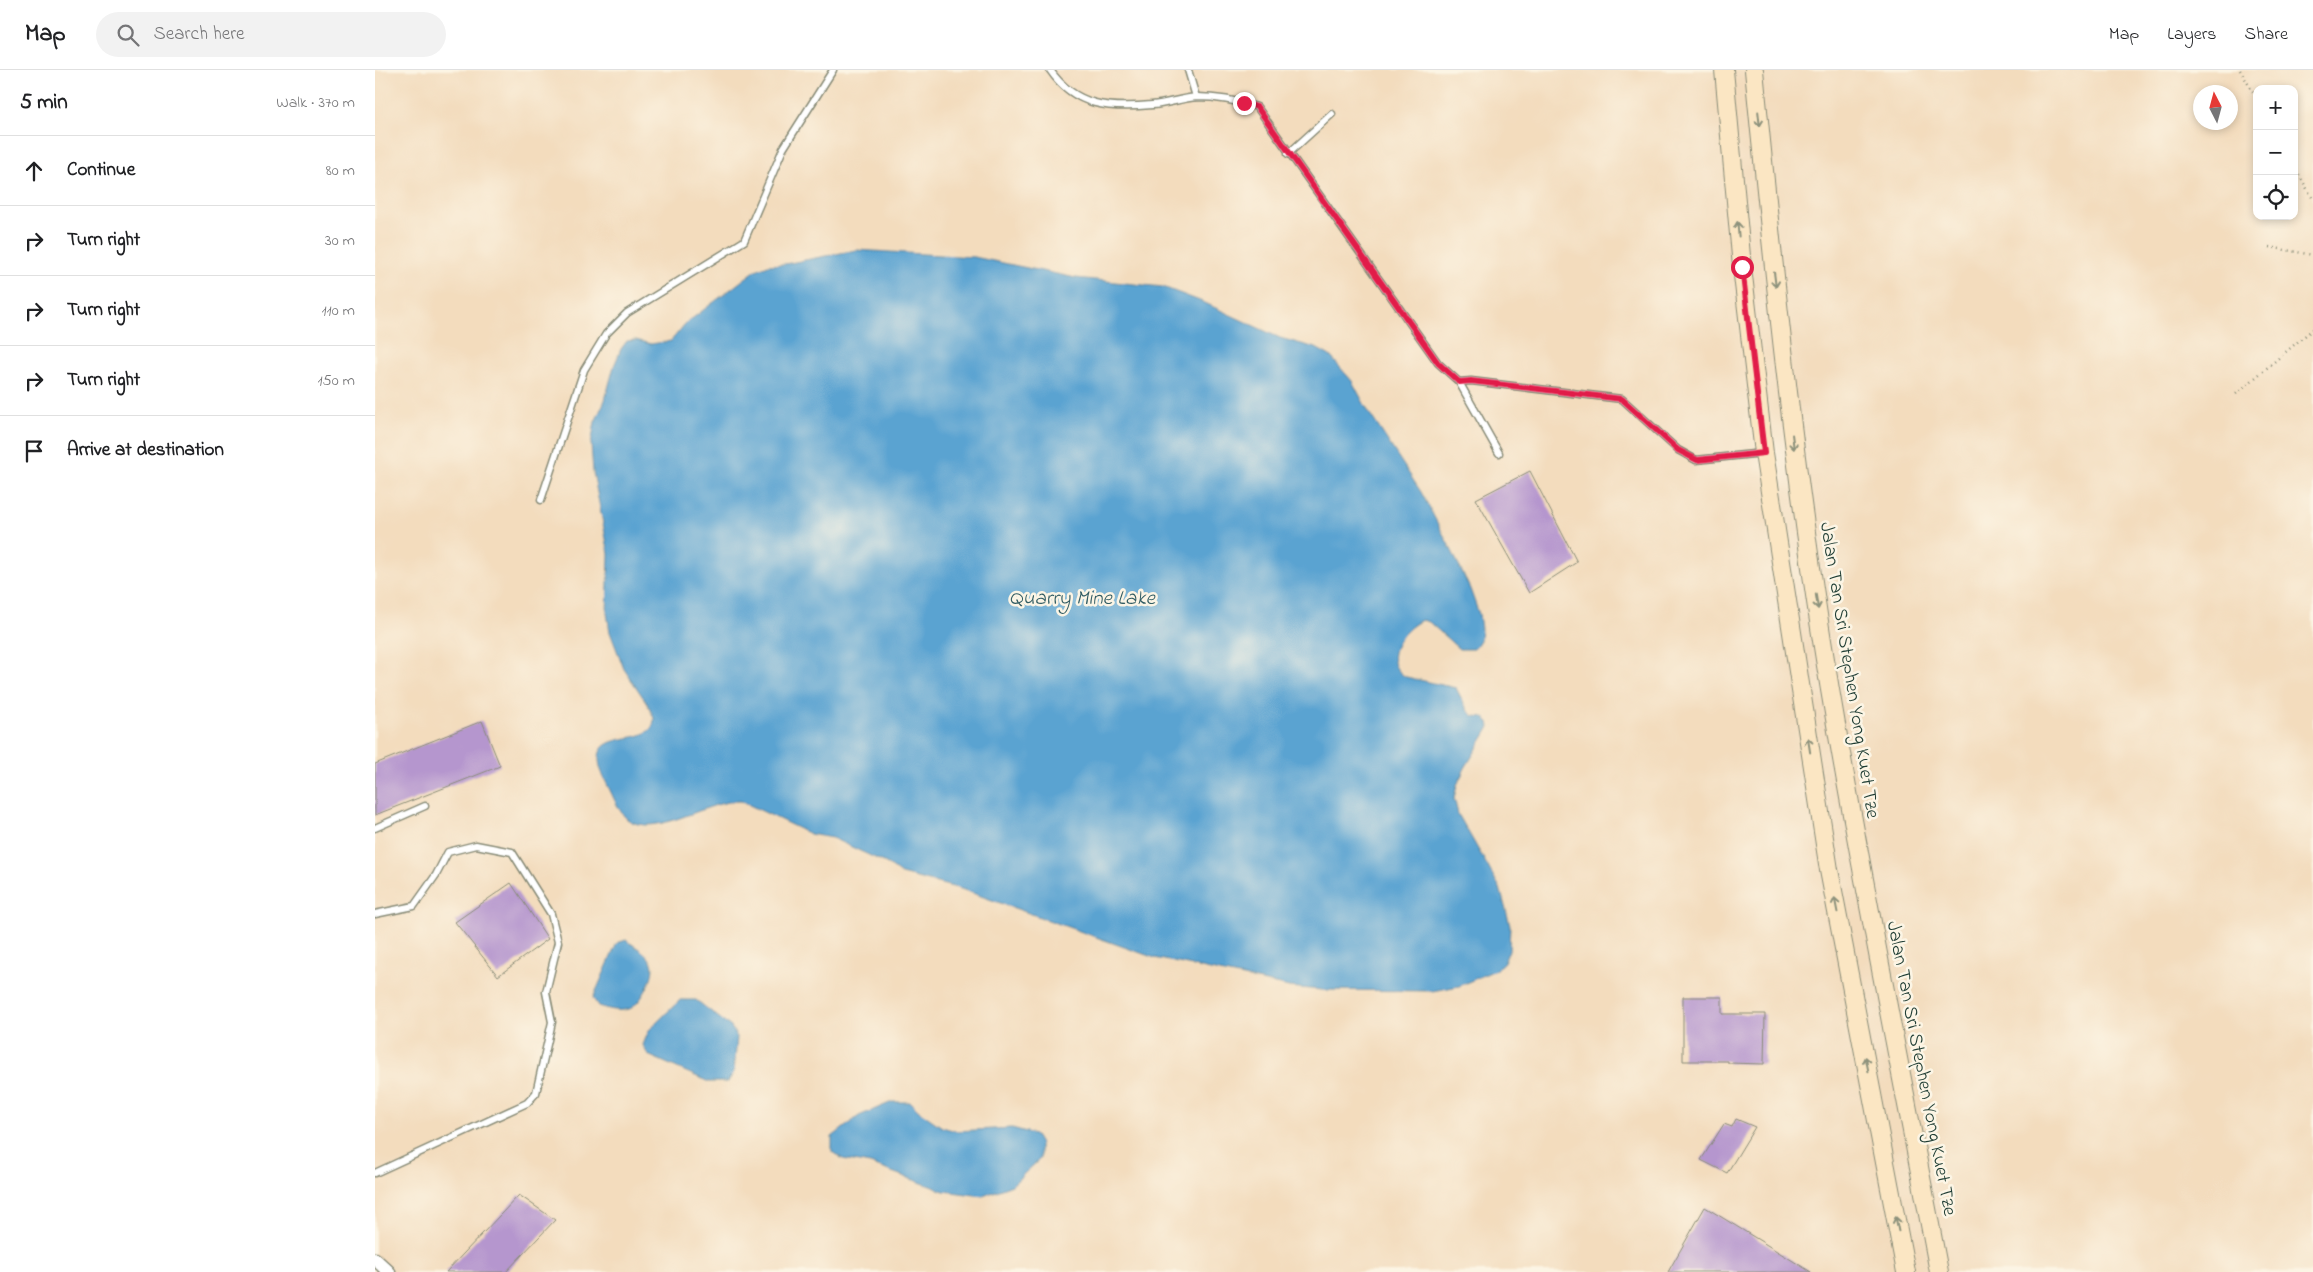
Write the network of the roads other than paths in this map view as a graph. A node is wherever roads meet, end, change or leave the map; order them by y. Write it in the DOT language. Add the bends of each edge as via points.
graph roads {
  1 [pos="833,70"];
  2 [pos="1050,70"];
  3 [pos="1188,70"];
  4 [pos="1724,70"];
  5 [pos="1754,70"];
  6 [pos="1196,97"];
  7 [pos="1332,114"];
  8 [pos="1288,154"];
  9 [pos="1459,382"];
  10 [pos="1764,453"];
  11 [pos="1499,454"];
  12 [pos="541,500"];
  13 [pos="425,806"];
  14 [pos="375,828"];
  15 [pos="375,914"];
  16 [pos="375,1173"];
  17 [pos="375,1259"];
  18 [pos="389,1272"];
  19 [pos="1906,1272"];
  20 [pos="1939,1272"];
  1 -- 12 [label="lane" via="783,149 744,241 627,313 606,334 584,370"];
  2 -- 6 [label="lane" via="1060,85 1083,99 1106,106 1152,105"];
  3 -- 6 [label="lane"];
  10 -- 4 [label="main road, one-way" via="1742,267"];
  5 -- 20 [label="main road, Jalan Tan Sri Stephen Yong Kuet Tze, one-way" via="1794,448 1834,712"];
  6 -- 8 [label="lane" via="1231,100 1257,107"];
  7 -- 8 [label="lane"];
  8 -- 9 [label="lane" via="1438,363"];
  9 -- 10 [label="lane" via="1622,399 1678,450 1697,460"];
  9 -- 11 [label="lane"];
  19 -- 10 [label="main road, one-way" via="1829,870"];
  13 -- 14 [label="lane"];
  15 -- 16 [label="lane" via="414,906 448,852 477,845 512,852 551,914 558,942 546,992 552,1022 536,1093 527,1103"];
  17 -- 18 [label="street"];
}
